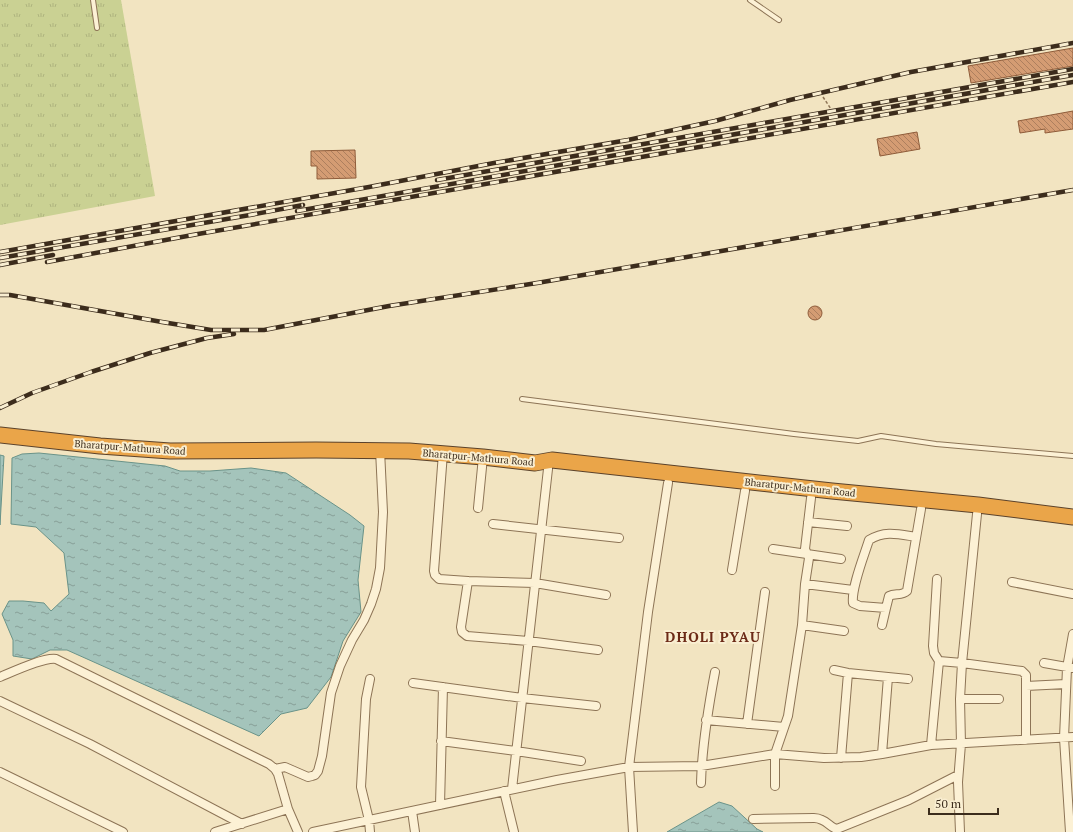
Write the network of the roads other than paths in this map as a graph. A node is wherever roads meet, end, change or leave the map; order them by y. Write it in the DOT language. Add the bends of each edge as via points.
graph roads {
  1 [pos="92,0"];
  2 [pos="750,0"];
  3 [pos="779,20"];
  4 [pos="97,28"];
  5 [pos="522,399"];
  6 [pos="0,435"];
  7 [pos="31,438"];
  8 [pos="0,443"];
  9 [pos="380,450"];
  10 [pos="443,453"];
  11 [pos="1073,456"];
  12 [pos="483,457"];
  13 [pos="542,466"];
  14 [pos="668,483"];
  15 [pos="745,491"];
  16 [pos="811,498"];
  17 [pos="897,502"];
  18 [pos="478,508"];
  19 [pos="921,509"];
  20 [pos="977,514"];
  21 [pos="1073,517"];
  22 [pos="1055,519"];
  23 [pos="808,522"];
  24 [pos="493,524"];
  25 [pos="847,526"];
  26 [pos="1073,526"];
  27 [pos="541,530"];
  28 [pos="916,537"];
  29 [pos="619,538"];
  30 [pos="773,549"];
  31 [pos="807,554"];
  32 [pos="841,559"];
  33 [pos="732,570"];
  34 [pos="937,579"];
  35 [pos="468,581"];
  36 [pos="1012,582"];
  37 [pos="535,584"];
  38 [pos="805,584"];
  39 [pos="853,590"];
  40 [pos="765,592"];
  41 [pos="1073,594"];
  42 [pos="606,595"];
  43 [pos="886,608"];
  44 [pos="802,625"];
  45 [pos="882,625"];
  46 [pos="844,631"];
  47 [pos="1073,634"];
  48 [pos="528,641"];
  49 [pos="598,650"];
  50 [pos="939,661"];
  51 [pos="962,663"];
  52 [pos="1044,664"];
  53 [pos="1070,668"];
  54 [pos="834,670"];
  55 [pos="715,672"];
  56 [pos="848,673"];
  57 [pos="888,677"];
  58 [pos="0,678"];
  59 [pos="370,679"];
  60 [pos="908,679"];
  61 [pos="413,683"];
  62 [pos="1066,684"];
  63 [pos="1026,686"];
  64 [pos="442,687"];
  65 [pos="522,698"];
  66 [pos="960,699"];
  67 [pos="998,699"];
  68 [pos="0,701"];
  69 [pos="596,706"];
  70 [pos="706,720"];
  71 [pos="747,724"];
  72 [pos="784,727"];
  73 [pos="1073,737"];
  74 [pos="1064,738"];
  75 [pos="1026,740"];
  76 [pos="441,741"];
  77 [pos="961,744"];
  78 [pos="931,745"];
  79 [pos="516,751"];
  80 [pos="775,754"];
  81 [pos="882,754"];
  82 [pos="841,758"];
  83 [pos="580,761"];
  84 [pos="701,766"];
  85 [pos="629,767"];
  86 [pos="275,769"];
  87 [pos="0,772"];
  88 [pos="958,775"];
  89 [pos="701,783"];
  90 [pos="775,786"];
  91 [pos="508,790"];
  92 [pos="440,805"];
  93 [pos="288,809"];
  94 [pos="412,811"];
  95 [pos="753,819"];
  96 [pos="369,820"];
  97 [pos="242,824"];
  98 [pos="123,832"];
  99 [pos="215,832"];
  100 [pos="298,832"];
  101 [pos="313,832"];
  102 [pos="370,832"];
  103 [pos="415,832"];
  104 [pos="514,832"];
  105 [pos="633,832"];
  106 [pos="960,832"];
  107 [pos="1070,832"];
  1 -- 4 [label="lane"];
  2 -- 3 [label="lane"];
  5 -- 11 [label="lane" via="858,441 881,436 936,444"];
  6 -- 7 [label="highway, Bharatpur-Mathura Road"];
  7 -- 8 [label="street"];
  7 -- 9 [label="highway, Bharatpur-Mathura Road" via="170,452"];
  9 -- 10 [label="highway, Bharatpur-Mathura Road"];
  9 -- 86 [label="street" via="383,512 380,568 376,589 334,683 318,770 315,775 308,776 285,767"];
  10 -- 12 [label="highway, Bharatpur-Mathura Road"];
  10 -- 35 [label="street" via="434,571 439,579"];
  12 -- 13 [label="highway, Bharatpur-Mathura Road"];
  12 -- 18 [label="street"];
  13 -- 14 [label="highway, Bharatpur-Mathura Road" via="578,473"];
  13 -- 17 [label="highway, Bharatpur-Mathura Road" via="552,460"];
  13 -- 27 [label="street"];
  14 -- 15 [label="highway, Bharatpur-Mathura Road"];
  14 -- 85 [label="street" via="648,612"];
  15 -- 16 [label="highway, Bharatpur-Mathura Road"];
  15 -- 33 [label="street"];
  16 -- 17 [label="highway, Bharatpur-Mathura Road"];
  16 -- 23 [label="street"];
  17 -- 19 [label="highway, Bharatpur-Mathura Road"];
  17 -- 22 [label="highway, Bharatpur-Mathura Road" via="978,505"];
  19 -- 20 [label="highway, Bharatpur-Mathura Road"];
  19 -- 28 [label="street"];
  20 -- 22 [label="highway, Bharatpur-Mathura Road"];
  20 -- 51 [label="street"];
  21 -- 22 [label="highway, Bharatpur-Mathura Road"];
  22 -- 26 [label="highway, Bharatpur-Mathura Road"];
  23 -- 25 [label="street"];
  23 -- 31 [label="street" via="805,549"];
  24 -- 27 [label="street"];
  27 -- 29 [label="street"];
  27 -- 37 [label="street"];
  28 -- 39 [label="street" via="888,533 869,540"];
  28 -- 43 [label="street" via="907,591 889,596"];
  30 -- 31 [label="street"];
  31 -- 32 [label="street"];
  31 -- 38 [label="street" via="809,558"];
  34 -- 50 [label="street" via="933,646"];
  35 -- 37 [label="street"];
  35 -- 48 [label="street" via="461,627 464,635"];
  36 -- 41 [label="street"];
  37 -- 42 [label="street"];
  37 -- 48 [label="street"];
  38 -- 39 [label="street"];
  38 -- 44 [label="street"];
  39 -- 43 [label="street" via="853,603 856,605"];
  40 -- 71 [label="street"];
  43 -- 45 [label="street"];
  44 -- 46 [label="street"];
  44 -- 72 [label="street" via="788,716"];
  47 -- 53 [label="street"];
  48 -- 49 [label="street"];
  48 -- 65 [label="street"];
  50 -- 51 [label="street"];
  50 -- 78 [label="street"];
  51 -- 63 [label="street" via="1022,671 1026,675"];
  51 -- 66 [label="street"];
  52 -- 53 [label="street"];
  53 -- 62 [label="street"];
  54 -- 56 [label="street"];
  55 -- 70 [label="street"];
  56 -- 57 [label="street"];
  56 -- 82 [label="street"];
  57 -- 60 [label="street"];
  57 -- 81 [label="street"];
  58 -- 86 [label="street" via="40,662 56,659"];
  59 -- 96 [label="street" via="366,699 361,786"];
  61 -- 64 [label="street"];
  62 -- 63 [label="street"];
  62 -- 74 [label="street"];
  63 -- 75 [label="street"];
  64 -- 65 [label="street"];
  64 -- 76 [label="street"];
  65 -- 69 [label="street"];
  65 -- 79 [label="street"];
  66 -- 67 [label="street"];
  66 -- 77 [label="street"];
  68 -- 97 [label="street" via="90,744"];
  70 -- 71 [label="street"];
  70 -- 84 [label="street"];
  71 -- 72 [label="street"];
  72 -- 80 [label="street"];
  73 -- 74 [label="street"];
  74 -- 75 [label="street"];
  74 -- 107 [label="street"];
  75 -- 77 [label="street"];
  76 -- 79 [label="street"];
  76 -- 92 [label="street"];
  77 -- 78 [label="street"];
  77 -- 88 [label="street"];
  78 -- 81 [label="street"];
  79 -- 83 [label="street"];
  79 -- 91 [label="street"];
  80 -- 82 [label="street"];
  80 -- 84 [label="street"];
  80 -- 90 [label="street"];
  81 -- 82 [label="street"];
  84 -- 85 [label="street"];
  84 -- 89 [label="street"];
  85 -- 91 [label="street"];
  85 -- 105 [label="street"];
  86 -- 93 [label="street"];
  87 -- 98 [label="street"];
  88 -- 95 [label="street" via="909,800 837,829 821,819 814,818"];
  88 -- 106 [label="street"];
  91 -- 92 [label="street"];
  91 -- 104 [label="street"];
  92 -- 94 [label="street"];
  93 -- 97 [label="street"];
  93 -- 100 [label="street"];
  94 -- 96 [label="street"];
  94 -- 103 [label="street"];
  96 -- 101 [label="street"];
  96 -- 102 [label="street"];
  97 -- 99 [label="street"];
}
